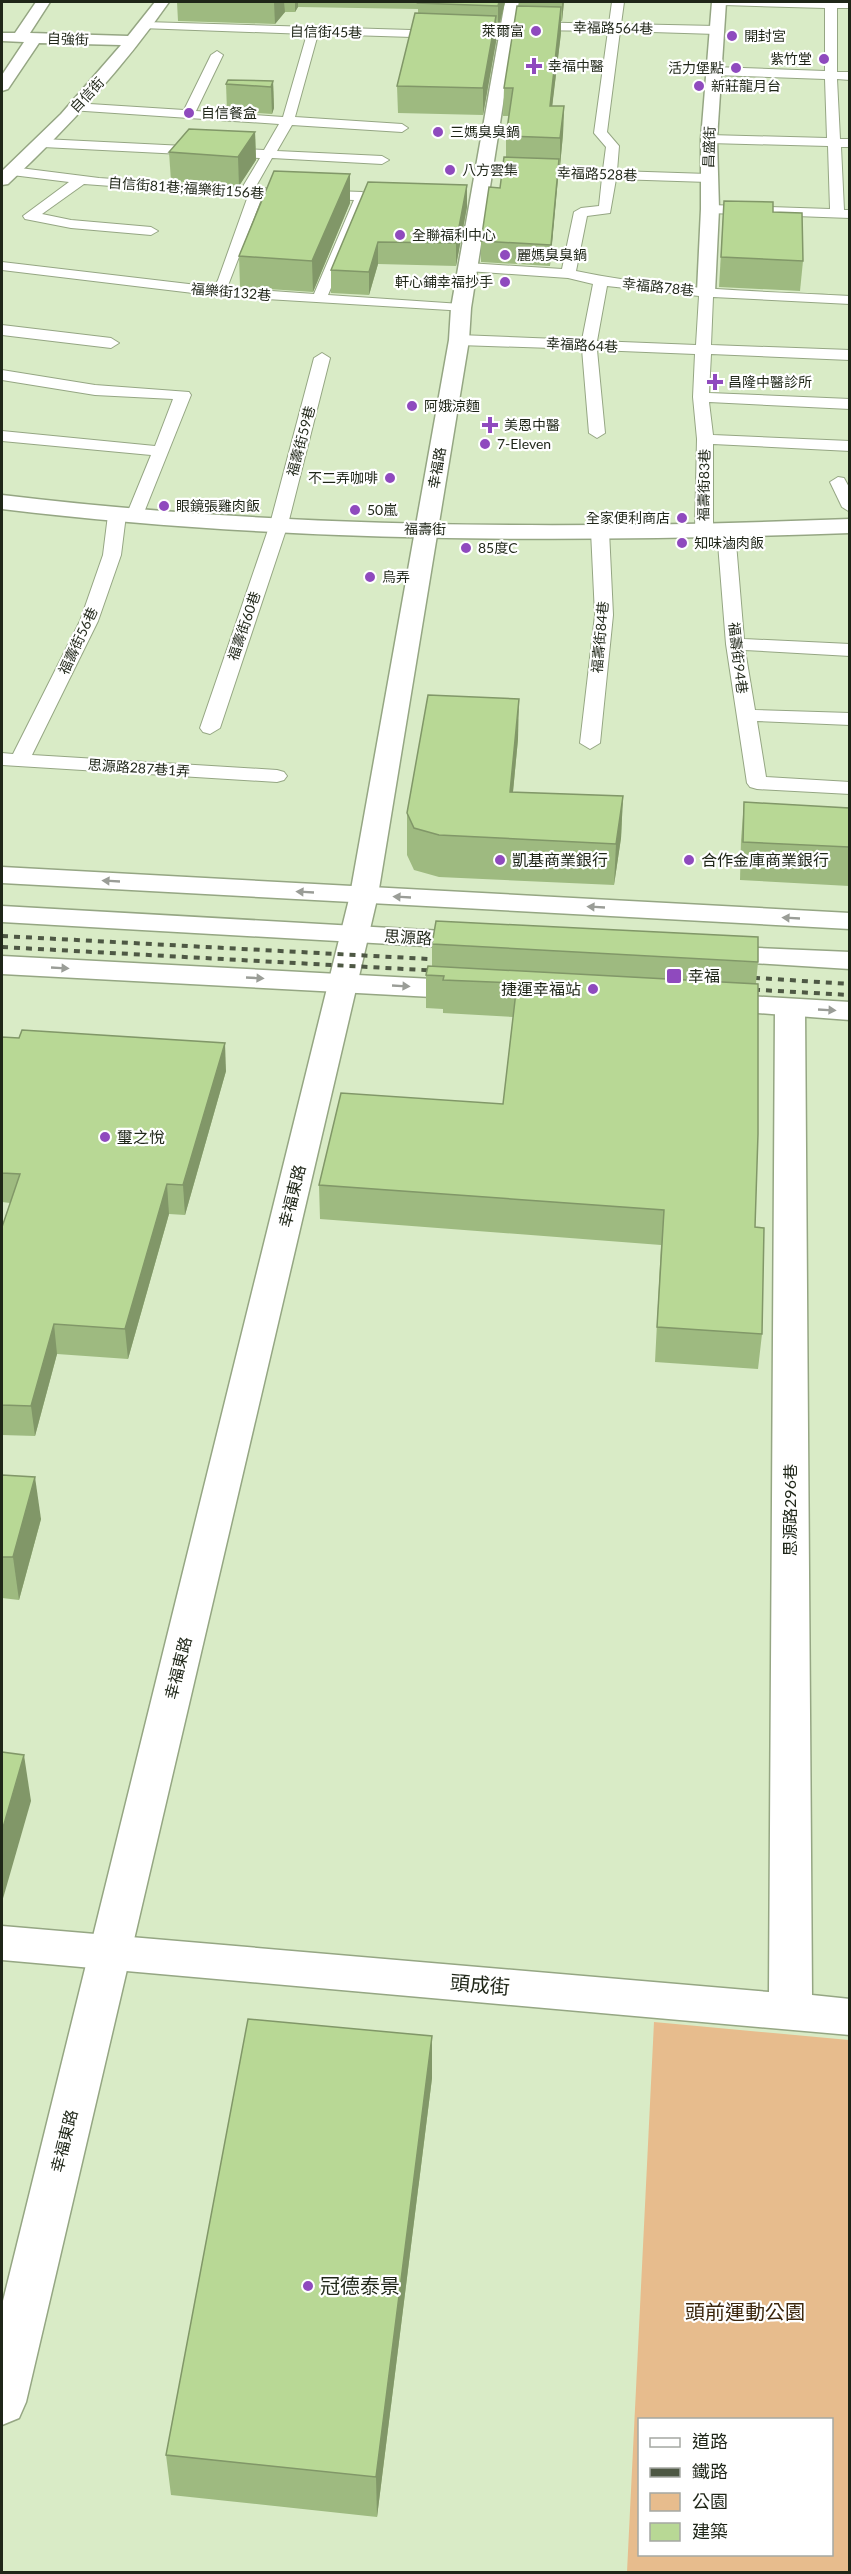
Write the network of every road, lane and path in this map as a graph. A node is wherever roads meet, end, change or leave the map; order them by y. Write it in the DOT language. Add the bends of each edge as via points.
graph roads {
  1 [pos="43,2"];
  2 [pos="162,2"];
  3 [pos="512,2"];
  4 [pos="618,2"];
  5 [pos="718,2"];
  6 [pos="723,2"];
  7 [pos="831,3"];
  8 [pos="849,5"];
  9 [pos="144,26"];
  10 [pos="615,28"];
  11 [pos="716,30"];
  12 [pos="508,31"];
  13 [pos="313,32"];
  14 [pos="2,37"];
  15 [pos="27,38"];
  16 [pos="134,41"];
  17 [pos="217,55"];
  18 [pos="714,71"];
  19 [pos="831,75"];
  20 [pos="849,76"];
  21 [pos="2,86"];
  22 [pos="75,107"];
  23 [pos="189,113"];
  24 [pos="288,120"];
  25 [pos="402,128"];
  26 [pos="709,139"];
  27 [pos="833,142"];
  28 [pos="849,143"];
  29 [pos="41,144"];
  30 [pos="11,145"];
  31 [pos="267,155"];
  32 [pos="382,160"];
  33 [pos="486,170"];
  34 [pos="610,175"];
  35 [pos="7,176"];
  36 [pos="708,178"];
  37 [pos="80,181"];
  38 [pos="251,194"];
  39 [pos="710,209"];
  40 [pos="843,214"];
  41 [pos="151,231"];
  42 [pos="2,266"];
  43 [pos="468,267"];
  44 [pos="568,274"];
  45 [pos="601,282"];
  46 [pos="218,292"];
  47 [pos="706,292"];
  48 [pos="319,300"];
  49 [pos="849,300"];
  50 [pos="461,308"];
  51 [pos="2,330"];
  52 [pos="459,340"];
  53 [pos="111,343"];
  54 [pos="589,345"];
  55 [pos="705,350"];
  56 [pos="849,355"];
  57 [pos="322,358"];
  58 [pos="2,375"];
  59 [pos="701,397"];
  60 [pos="849,404"];
  61 [pos="597,433"];
  62 [pos="2,436"];
  63 [pos="705,439"];
  64 [pos="849,446"];
  65 [pos="160,451"];
  66 [pos="838,482"];
  67 [pos="2,502"];
  68 [pos="849,507"];
  69 [pos="126,516"];
  70 [pos="279,524"];
  71 [pos="849,526"];
  72 [pos="427,530"];
  73 [pos="704,530"];
  74 [pos="600,531"];
  75 [pos="726,531"];
  76 [pos="735,644"];
  77 [pos="849,650"];
  78 [pos="746,715"];
  79 [pos="849,719"];
  80 [pos="210,728"];
  81 [pos="590,743"];
  82 [pos="11,759"];
  83 [pos="277,777"];
  84 [pos="849,788"];
  85 [pos="2,875"];
  86 [pos="364,895"];
  87 [pos="2,914"];
  88 [pos="849,921"];
  89 [pos="355,934"];
  90 [pos="501,942"];
  91 [pos="689,952"];
  92 [pos="849,961"];
  93 [pos="2,965"];
  94 [pos="343,983"];
  95 [pos="491,991"];
  96 [pos="683,1002"];
  97 [pos="790,1008"];
  98 [pos="849,1011"];
  99 [pos="2,1943"];
  100 [pos="110,1953"];
  101 [pos="790,2012"];
  102 [pos="849,2017"];
  103 [pos="2,2402"];
  1 -- 15 [label="street"];
  2 -- 9 [label="street, 自信街"];
  3 -- 12 [label="street, 幸福路"];
  4 -- 10 [label="lane"];
  5 -- 11 [label="street, 昌盛街"];
  6 -- 7 [label="lane"];
  7 -- 8 [label="lane"];
  7 -- 19 [label="lane"];
  9 -- 13 [label="lane, 自信街45巷"];
  9 -- 16 [label="street, 自信街"];
  10 -- 11 [label="lane, 幸福路564巷"];
  10 -- 12 [label="lane, 幸福路564巷"];
  10 -- 34 [label="lane" via="600,133 613,147"];
  11 -- 18 [label="street, 昌盛街"];
  12 -- 13 [label="lane, 自信街45巷"];
  12 -- 33 [label="street, 幸福路"];
  13 -- 24 [label="lane"];
  14 -- 15 [label="street, 自強街"];
  15 -- 16 [label="street, 自強街"];
  15 -- 21 [label="street"];
  16 -- 22 [label="street, 自信街" via="88,97"];
  17 -- 23 [label="lane"];
  18 -- 19 [label="lane"];
  18 -- 26 [label="street, 昌盛街"];
  19 -- 20 [label="lane"];
  19 -- 27 [label="lane"];
  22 -- 23 [label="lane"];
  22 -- 29 [label="street, 自信街"];
  23 -- 24 [label="lane"];
  24 -- 25 [label="lane"];
  24 -- 31 [label="lane"];
  26 -- 27 [label="lane"];
  26 -- 36 [label="street, 昌盛街"];
  27 -- 28 [label="lane"];
  27 -- 40 [label="lane"];
  29 -- 30 [label="street"];
  29 -- 31 [label="lane"];
  29 -- 35 [label="street, 自信街"];
  31 -- 32 [label="lane"];
  31 -- 38 [label="lane"];
  33 -- 34 [label="lane, 幸福路528巷"];
  33 -- 43 [label="street, 幸福路"];
  34 -- 36 [label="lane, 幸福路528巷"];
  34 -- 44 [label="lane" via="605,210 581,212"];
  35 -- 37 [label="lane, 自信街81巷;福樂街156巷"];
  36 -- 39 [label="street, 昌盛街"];
  37 -- 38 [label="lane, 自信街81巷;福樂街156巷"];
  37 -- 41 [label="lane" via="30,216"];
  38 -- 46 [label="lane"];
  38 -- 48 [label="lane, 自信街81巷;福樂街156巷" via="362,196"];
  39 -- 40 [label="lane"];
  39 -- 47 [label="street, 昌盛街"];
  42 -- 46 [label="lane, 福樂街132巷"];
  43 -- 44 [label="lane, 幸福路78巷"];
  43 -- 50 [label="street, 幸福路"];
  44 -- 45 [label="lane, 幸福路78巷"];
  45 -- 47 [label="lane, 幸福路78巷"];
  45 -- 54 [label="lane"];
  46 -- 48 [label="lane, 福樂街132巷"];
  47 -- 49 [label="lane, 幸福路78巷"];
  47 -- 55 [label="lane, 福壽街83巷"];
  48 -- 50 [label="lane, 福樂街132巷"];
  50 -- 52 [label="street, 幸福路"];
  51 -- 53 [label="lane"];
  52 -- 54 [label="lane, 幸福路64巷"];
  52 -- 72 [label="street, 幸福路"];
  54 -- 55 [label="lane, 幸福路64巷"];
  54 -- 61 [label="lane"];
  55 -- 56 [label="lane, 幸福路64巷"];
  55 -- 59 [label="lane, 福壽街83巷"];
  57 -- 70 [label="lane, 福壽街59巷"];
  58 -- 65 [label="lane, 福壽街56巷" via="95,390 183,395"];
  59 -- 60 [label="lane"];
  59 -- 63 [label="lane, 福壽街83巷"];
  62 -- 65 [label="lane"];
  63 -- 64 [label="lane"];
  63 -- 73 [label="lane, 福壽街83巷"];
  65 -- 69 [label="lane, 福壽街56巷"];
  66 -- 68 [label="lane"];
  67 -- 69 [label="street, 福壽街"];
  69 -- 70 [label="street, 福壽街"];
  69 -- 82 [label="lane, 福壽街56巷" via="89,621"];
  70 -- 72 [label="street, 福壽街"];
  70 -- 80 [label="lane, 福壽街60巷"];
  71 -- 75 [label="street, 福壽街"];
  72 -- 74 [label="street, 福壽街"];
  72 -- 86 [label="street, 幸福路"];
  73 -- 74 [label="street, 福壽街"];
  73 -- 75 [label="street, 福壽街"];
  74 -- 81 [label="lane, 福壽街84巷" via="604,615"];
  75 -- 76 [label="lane, 福壽街94巷"];
  76 -- 77 [label="lane"];
  76 -- 78 [label="lane, 福壽街94巷"];
  78 -- 79 [label="lane"];
  78 -- 84 [label="lane, 福壽街94巷" via="757,783"];
  82 -- 83 [label="lane, 思源路287巷1弄"];
  86 -- 85 [label="street, one-way"];
  88 -- 86 [label="street, one-way"];
  86 -- 89 [label="street, 幸福路"];
  87 -- 89 [label="street, 思源路"];
  89 -- 90 [label="street, 思源路"];
  89 -- 94 [label="street, 幸福東路"];
  91 -- 92 [label="street"];
  93 -- 94 [label="street, one-way"];
  94 -- 95 [label="street, one-way"];
  94 -- 100 [label="street, 幸福東路"];
  96 -- 97 [label="street"];
  97 -- 98 [label="street, one-way"];
  97 -- 101 [label="street, 思源路296巷"];
  99 -- 100 [label="street, 頭成街"];
  100 -- 101 [label="street, 頭成街"];
  100 -- 103 [label="street, 幸福東路"];
  101 -- 102 [label="street, 頭成街"];
}
